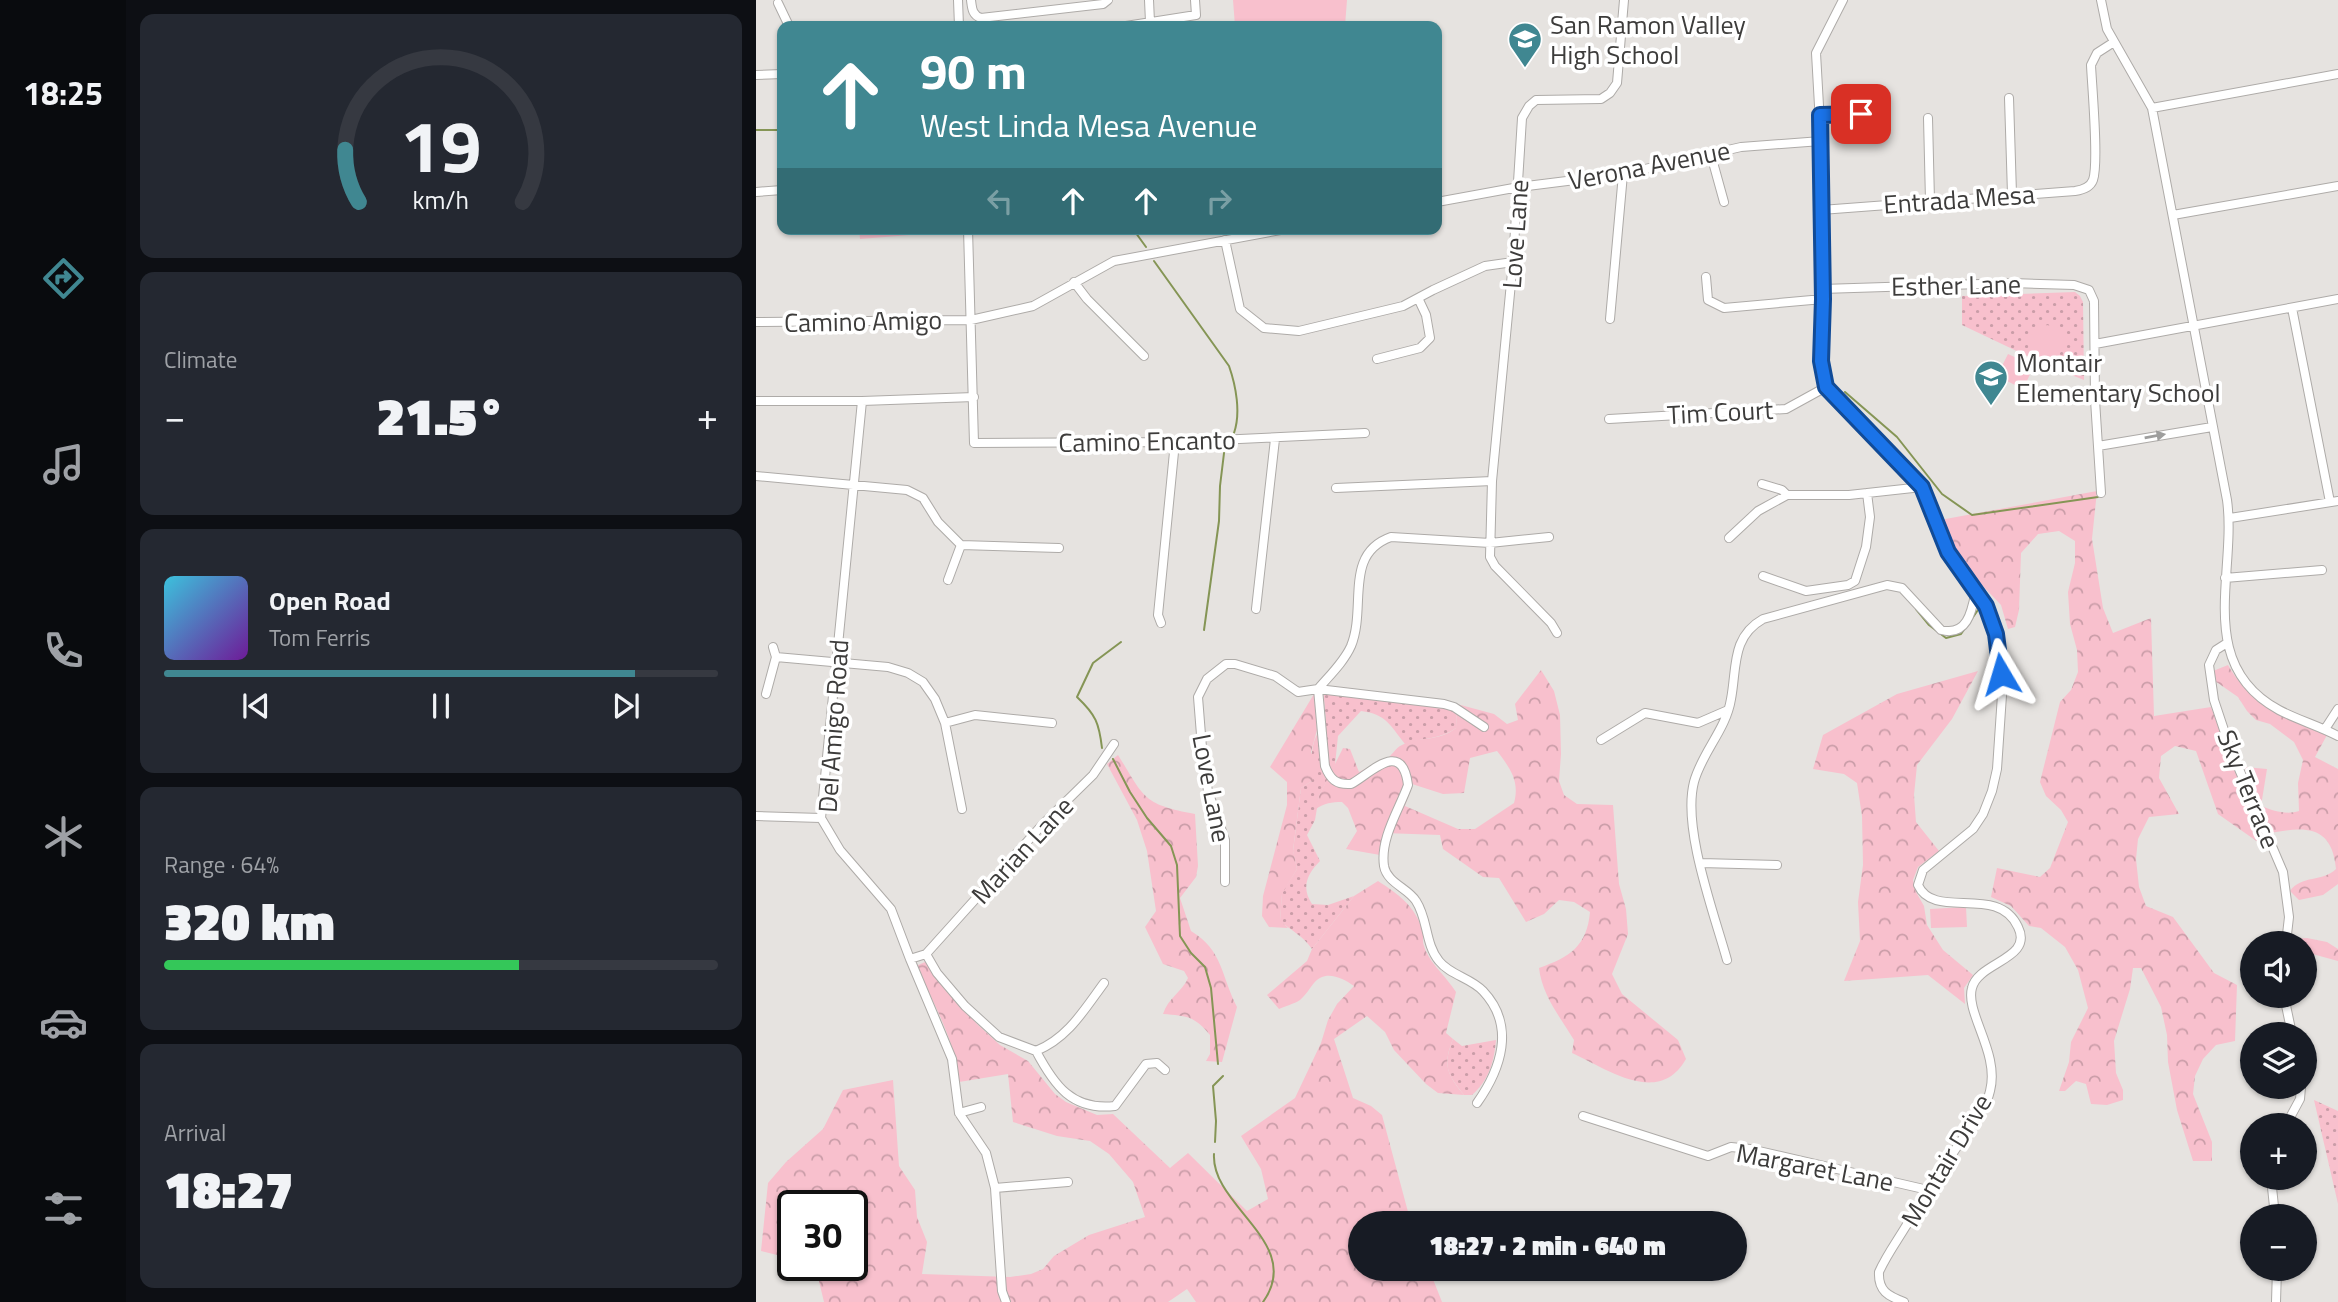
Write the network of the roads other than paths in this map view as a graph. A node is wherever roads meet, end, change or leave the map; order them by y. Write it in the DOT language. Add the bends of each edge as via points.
graph roads {
  1 [pos="958,0"];
  2 [pos="971,0"];
  3 [pos="1108,0"];
  4 [pos="1149,0"];
  5 [pos="1195,0"];
  6 [pos="1624,0"];
  7 [pos="1843,0"];
  8 [pos="2101,0"];
  9 [pos="778,2"];
  10 [pos="787,21"];
  11 [pos="959,21"];
  12 [pos="1150,21"];
  13 [pos="1157,21"];
  14 [pos="2114,42"];
  15 [pos="777,74"];
  16 [pos="2338,74"];
  17 [pos="756,75"];
  18 [pos="2010,99"];
  19 [pos="2152,108"];
  20 [pos="1861,114"];
  21 [pos="1820,115"];
  22 [pos="1928,118"];
  23 [pos="1821,141"];
  24 [pos="1711,155"];
  25 [pos="1623,174"];
  26 [pos="2338,186"];
  27 [pos="1519,187"];
  28 [pos="777,190"];
  29 [pos="756,192"];
  30 [pos="2012,194"];
  31 [pos="1442,201"];
  32 [pos="1930,201"];
  33 [pos="1724,202"];
  34 [pos="1821,210"];
  35 [pos="2173,215"];
  36 [pos="968,235"];
  37 [pos="1253,235"];
  38 [pos="1225,240"];
  39 [pos="1513,262"];
  40 [pos="1706,277"];
  41 [pos="1074,282"];
  42 [pos="1822,289"];
  43 [pos="1418,298"];
  44 [pos="1823,299"];
  45 [pos="2338,299"];
  46 [pos="2292,308"];
  47 [pos="1611,319"];
  48 [pos="971,320"];
  49 [pos="756,322"];
  50 [pos="2194,327"];
  51 [pos="2095,344"];
  52 [pos="1144,356"];
  53 [pos="1377,359"];
  54 [pos="1826,387"];
  55 [pos="974,397"];
  56 [pos="756,401"];
  57 [pos="862,401"];
  58 [pos="1609,419"];
  59 [pos="2212,426"];
  60 [pos="1365,433"];
  61 [pos="1275,439"];
  62 [pos="1175,442"];
  63 [pos="2098,446"];
  64 [pos="756,476"];
  65 [pos="1492,481"];
  66 [pos="853,484"];
  67 [pos="1762,484"];
  68 [pos="1922,487"];
  69 [pos="1336,488"];
  70 [pos="1867,493"];
  71 [pos="2101,493"];
  72 [pos="1787,495"];
  73 [pos="2334,501"];
  74 [pos="2230,518"];
  75 [pos="1549,537"];
  76 [pos="1729,538"];
  77 [pos="1490,543"];
  78 [pos="961,545"];
  79 [pos="1059,548"];
  80 [pos="2322,570"];
  81 [pos="1763,576"];
  82 [pos="2225,578"];
  83 [pos="948,580"];
  84 [pos="1976,590"];
  85 [pos="1256,609"];
  86 [pos="1161,624"];
  87 [pos="1557,633"];
  88 [pos="2227,643"];
  89 [pos="773,647"];
  90 [pos="776,657"];
  91 [pos="836,663"];
  92 [pos="1318,689"];
  93 [pos="766,694"];
  94 [pos="2338,709"];
  95 [pos="1728,710"];
  96 [pos="945,723"];
  97 [pos="1052,723"];
  98 [pos="1483,727"];
  99 [pos="2325,729"];
  100 [pos="2338,736"];
  101 [pos="1601,740"];
  102 [pos="1114,744"];
  103 [pos="962,808"];
  104 [pos="756,816"];
  105 [pos="821,818"];
  106 [pos="1701,863"];
  107 [pos="1777,865"];
  108 [pos="1226,882"];
  109 [pos="2287,931"];
  110 [pos="926,954"];
  111 [pos="910,959"];
  112 [pos="1727,960"];
  113 [pos="1104,983"];
  114 [pos="1036,1051"];
  115 [pos="1165,1070"];
  116 [pos="1477,1103"];
  117 [pos="981,1107"];
  118 [pos="959,1113"];
  119 [pos="1583,1116"];
  120 [pos="1068,1182"];
  121 [pos="995,1188"];
  122 [pos="1928,1190"];
  123 [pos="2277,1281"];
  124 [pos="1006,1302"];
  125 [pos="1904,1302"];
  126 [pos="2276,1302"];
  1 -- 11 [label="street"];
  2 -- 3 [label="street" via="972,10 981,18"];
  4 -- 12 [label="street"];
  5 -- 13 [label="street" via="1196,15"];
  6 -- 27 [label="street, Love Lane" via="1617,83 1601,99 1545,99 1529,106 1522,117"];
  7 -- 21 [label="street" via="1816,52"];
  8 -- 14 [label="street" via="2104,23"];
  9 -- 10 [label="street"];
  14 -- 19 [label="street"];
  14 -- 30 [label="street, Entrada Mesa" via="2097,52 2091,65 2093,180 2075,191"];
  15 -- 17 [label="street"];
  16 -- 19 [label="street"];
  18 -- 30 [label="street"];
  19 -- 35 [label="street"];
  20 -- 21 [label="street"];
  21 -- 23 [label="street"];
  22 -- 32 [label="street"];
  23 -- 24 [label="street, Verona Avenue" via="1741,147"];
  23 -- 34 [label="street"];
  24 -- 25 [label="street, Verona Avenue"];
  24 -- 33 [label="street"];
  25 -- 27 [label="street, Verona Avenue"];
  25 -- 47 [label="street"];
  26 -- 35 [label="street"];
  27 -- 31 [label="street, Verona Avenue"];
  27 -- 39 [label="street, Love Lane"];
  28 -- 29 [label="street"];
  30 -- 32 [label="street, Entrada Mesa"];
  32 -- 34 [label="street, Entrada Mesa"];
  34 -- 42 [label="street"];
  35 -- 50 [label="street"];
  36 -- 48 [label="street"];
  37 -- 38 [label="street"];
  38 -- 41 [label="street" via="1114,261"];
  38 -- 43 [label="street" via="1240,309 1264,328 1299,331 1403,306"];
  39 -- 43 [label="street" via="1485,266"];
  39 -- 65 [label="street, Love Lane"];
  40 -- 44 [label="street" via="1708,300 1724,308"];
  41 -- 48 [label="street" via="1033,306"];
  41 -- 52 [label="street"];
  42 -- 44 [label="street"];
  42 -- 51 [label="street, Esther Lane" via="2074,285 2089,290 2094,301"];
  43 -- 53 [label="street" via="1430,338 1420,348"];
  44 -- 54 [label="street" via="1821,361"];
  45 -- 46 [label="street"];
  46 -- 50 [label="street"];
  46 -- 73 [label="street"];
  48 -- 49 [label="street, Camino Amigo"];
  48 -- 55 [label="street"];
  50 -- 51 [label="street"];
  50 -- 59 [label="street"];
  51 -- 63 [label="street"];
  54 -- 58 [label="street, Tim Court" via="1786,409"];
  54 -- 68 [label="street"];
  55 -- 57 [label="street"];
  55 -- 62 [label="street, Camino Encanto" via="974,443"];
  56 -- 57 [label="street"];
  57 -- 66 [label="street, Del Amigo Road"];
  63 -- 59 [label="street, one-way"];
  59 -- 74 [label="street"];
  60 -- 61 [label="street, Camino Encanto"];
  61 -- 62 [label="street, Camino Encanto"];
  61 -- 85 [label="street"];
  62 -- 86 [label="street" via="1158,615"];
  63 -- 71 [label="street"];
  64 -- 66 [label="street"];
  65 -- 69 [label="street"];
  65 -- 77 [label="street, Love Lane"];
  66 -- 78 [label="street" via="907,490 923,498"];
  66 -- 91 [label="street, Del Amigo Road"];
  67 -- 72 [label="street"];
  68 -- 70 [label="street"];
  68 -- 84 [label="street" via="1948,552"];
  70 -- 72 [label="street"];
  70 -- 81 [label="street" via="1866,547 1855,581 1806,591"];
  72 -- 76 [label="street" via="1758,511"];
  73 -- 74 [label="street"];
  74 -- 82 [label="street"];
  75 -- 77 [label="street"];
  77 -- 87 [label="street, Love Lane" via="1495,566"];
  77 -- 92 [label="street" via="1391,537 1378,541 1367,551 1360,569 1350,647"];
  78 -- 79 [label="street"];
  78 -- 83 [label="street"];
  80 -- 82 [label="street"];
  82 -- 88 [label="street"];
  84 -- 95 [label="street" via="1972,614 1954,632 1941,630 1910,594 1894,584 1763,619 1751,627 1736,653"];
  84 -- 122 [label="street, Montair Drive" via="1986,606 2000,657 1997,769 1983,814 1973,829 1923,870 1918,884 1931,899 2004,910 2018,926 2022,941 2011,955 1982,973 1971,989 1990,1052 1990,1091"];
  88 -- 99 [label="street" via="2236,668 2261,697 2278,710"];
  88 -- 109 [label="street, Sky Terrace" via="2216,650 2209,665 2210,681 2230,748 2283,872"];
  89 -- 90 [label="street"];
  90 -- 91 [label="street"];
  90 -- 93 [label="street"];
  91 -- 96 [label="street" via="908,673 923,682"];
  91 -- 105 [label="street, Del Amigo Road"];
  92 -- 98 [label="street, Love Lane" via="1454,707"];
  92 -- 108 [label="street, Love Lane" via="1298,692 1275,676 1235,664 1215,670 1202,687 1198,697 1203,760 1225,840"];
  92 -- 116 [label="street" via="1325,765 1336,783 1351,784 1379,764 1393,761 1407,776 1408,785 1388,834 1384,869 1415,899 1439,961 1483,990 1496,1009 1501,1057"];
  94 -- 99 [label="street"];
  95 -- 101 [label="street" via="1698,723 1645,712"];
  95 -- 106 [label="street" via="1693,787 1691,810"];
  96 -- 97 [label="street" via="975,715"];
  96 -- 103 [label="street"];
  99 -- 100 [label="street"];
  102 -- 110 [label="street, Marian Lane" via="1093,775"];
  104 -- 105 [label="street"];
  105 -- 111 [label="street, Del Amigo Road" via="840,850 891,909"];
  106 -- 107 [label="street"];
  106 -- 112 [label="street"];
  110 -- 111 [label="street"];
  110 -- 114 [label="street" via="965,1006 999,1038"];
  111 -- 118 [label="street, Del Amigo Road" via="952,1059"];
  113 -- 114 [label="street" via="1075,1022 1054,1043"];
  114 -- 115 [label="street" via="1064,1091 1078,1102 1100,1108 1115,1106 1146,1064 1157,1063"];
  117 -- 118 [label="street"];
  118 -- 121 [label="street" via="986,1153"];
  119 -- 122 [label="street, Margaret Lane" via="1708,1156 1731,1147 1750,1149"];
  120 -- 121 [label="street"];
  121 -- 124 [label="street"];
  122 -- 125 [label="street, Montair Drive" via="1880,1272 1882,1289"];
  123 -- 126 [label="street"];
}
